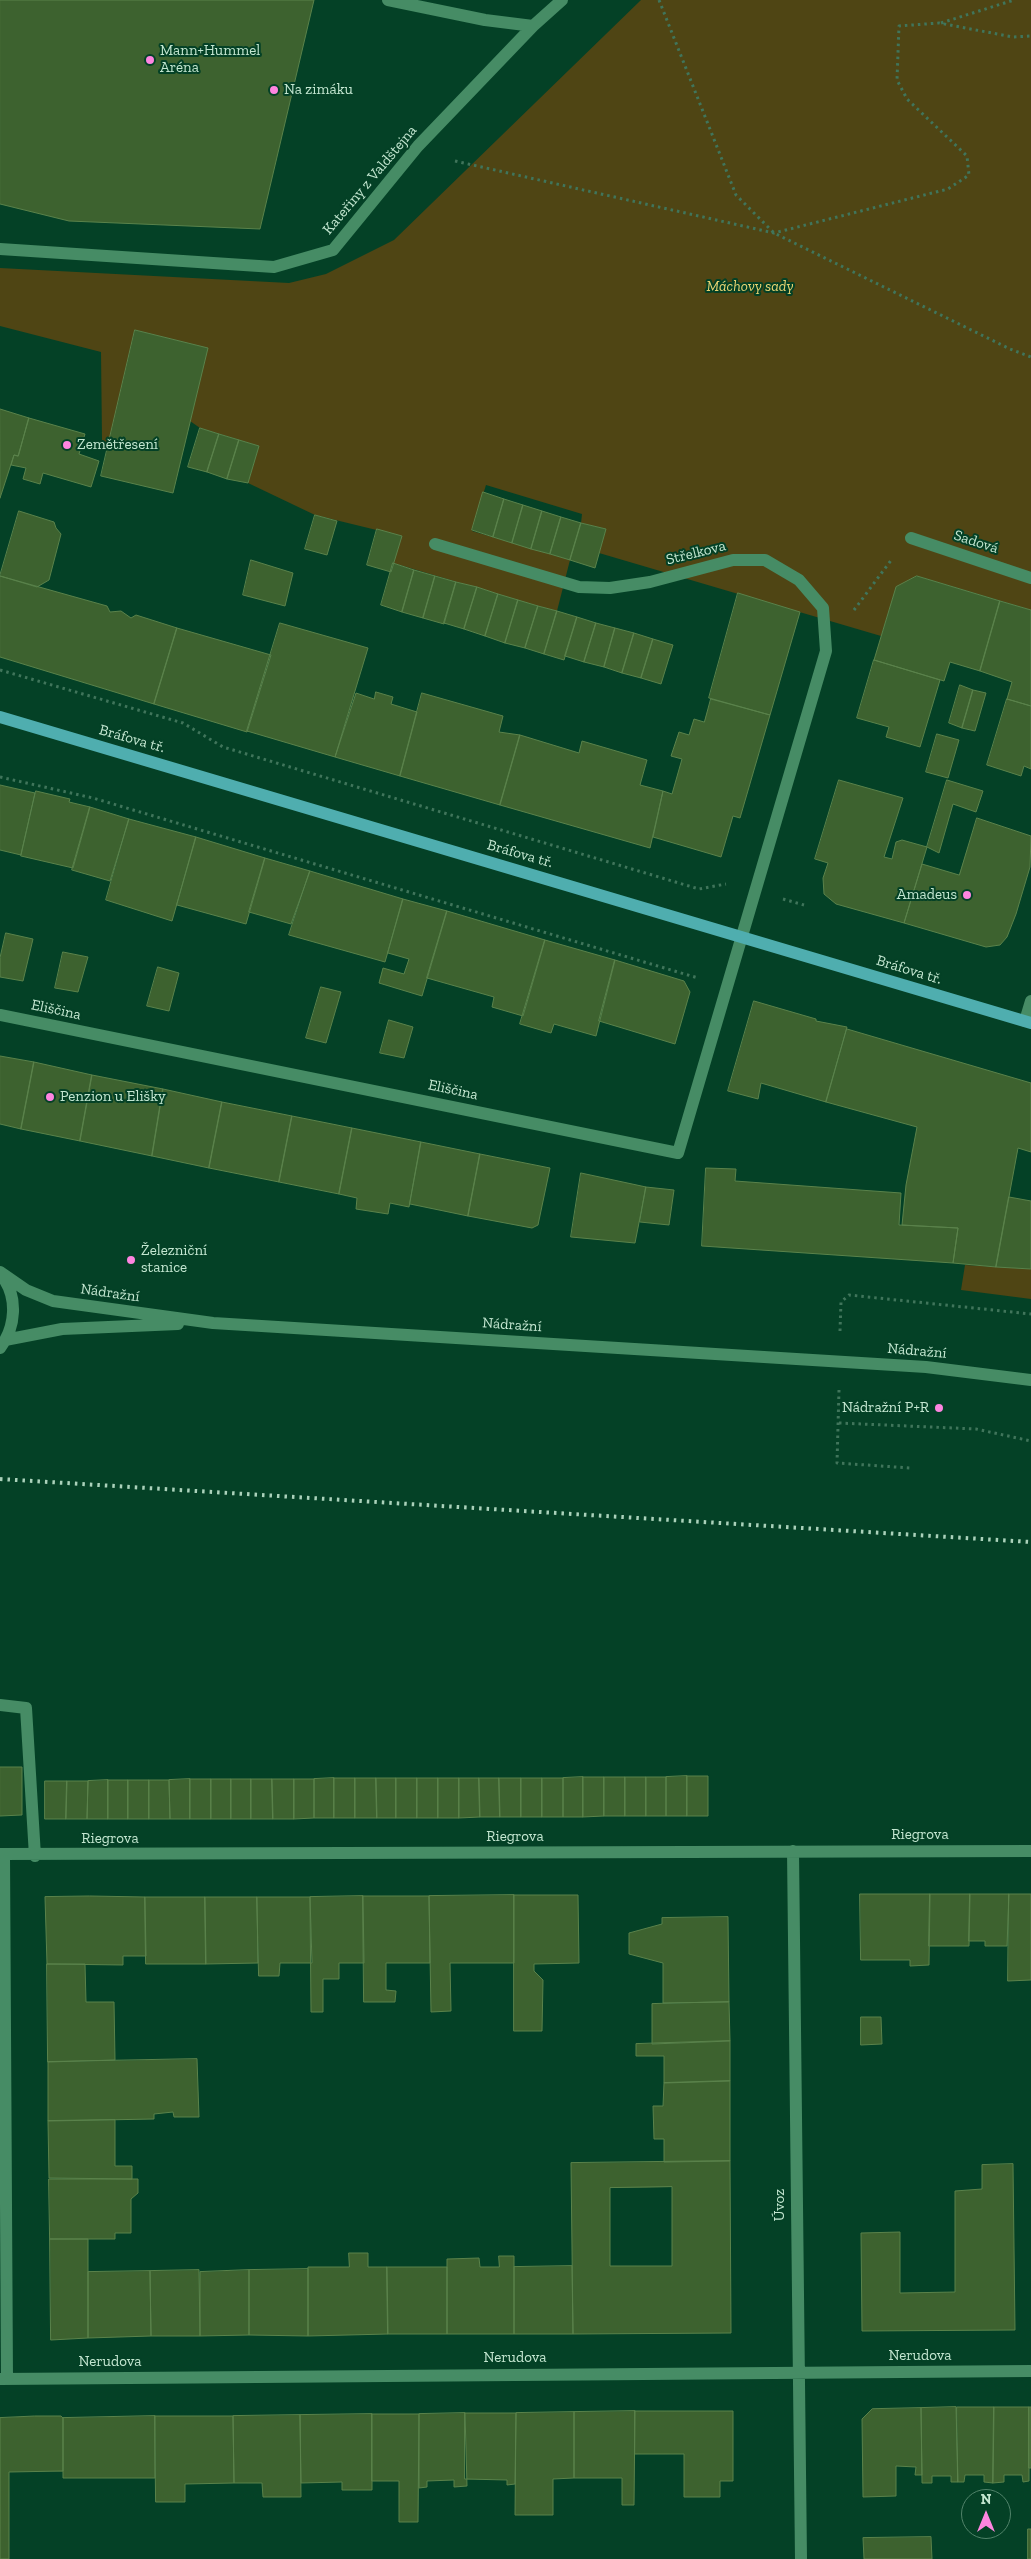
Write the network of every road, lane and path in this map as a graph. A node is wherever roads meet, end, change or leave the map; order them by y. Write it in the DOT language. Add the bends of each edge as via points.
graph roads {
  1 [pos="388,0"];
  2 [pos="562,0"];
  3 [pos="659,0"];
  4 [pos="1014,0"];
  5 [pos="939,23"];
  6 [pos="533,26"];
  7 [pos="1031,36"];
  8 [pos="455,161"];
  9 [pos="774,233"];
  10 [pos="0,249"];
  11 [pos="1031,357"];
  12 [pos="911,538"];
  13 [pos="436,544"];
  14 [pos="1031,578"];
  15 [pos="0,670"];
  16 [pos="0,717"];
  17 [pos="0,777"];
  18 [pos="755,891"];
  19 [pos="742,937"];
  20 [pos="728,986"];
  21 [pos="1031,1001"];
  22 [pos="0,1015"];
  23 [pos="1028,1022"];
  24 [pos="0,1273"];
  25 [pos="1031,1314"];
  26 [pos="213,1323"];
  27 [pos="3,1344"];
  28 [pos="838,1362"];
  29 [pos="1031,1380"];
  30 [pos="1031,1440"];
  31 [pos="910,1468"];
  32 [pos="0,1706"];
  33 [pos="1031,1851"];
  34 [pos="793,1852"];
  35 [pos="2,1854"];
  36 [pos="35,1856"];
  37 [pos="1031,2371"];
  38 [pos="797,2372"];
  39 [pos="3,2379"];
  40 [pos="801,2559"];
  1 -- 6 [label="street" via="485,20"];
  2 -- 6 [label="street, Kateřiny z Valdštejna"];
  3 -- 9 [label="path" via="736,195"];
  4 -- 5 [label="path"];
  5 -- 7 [label="path" via="1013,37"];
  5 -- 9 [label="path" via="899,26 897,80 908,99 967,156 969,175 948,189"];
  6 -- 10 [label="street, Kateřiny z Valdštejna" via="418,146 333,250 274,267"];
  8 -- 9 [label="path"];
  9 -- 11 [label="path"];
  12 -- 14 [label="street, Sadová"];
  13 -- 18 [label="street, Střelkova" via="579,587 610,588 650,582 733,560 765,560 799,580 823,608 826,651"];
  15 -- 18 [label="path" via="183,723 224,748 699,889 724,883"];
  16 -- 19 [label="main road, Bráfova tř."];
  17 -- 20 [label="path" via="93,798"];
  18 -- 19 [label="street, Střelkova"];
  19 -- 20 [label="street, Eliščina"];
  19 -- 23 [label="main road, Bráfova tř."];
  20 -- 22 [label="street, Eliščina" via="678,1153"];
  21 -- 23 [label="street"];
  24 -- 26 [label="street, Nádražní" via="26,1290 52,1301"];
  24 -- 27 [label="street, Nádražní" via="11,1292 13,1306 13,1320"];
  25 -- 28 [label="path" via="849,1296 841,1302"];
  26 -- 27 [label="street" via="62,1329"];
  26 -- 28 [label="street, Nádražní"];
  28 -- 29 [label="street, Nádražní" via="926,1367"];
  30 -- 31 [label="path" via="976,1429 839,1423 837,1464"];
  32 -- 36 [label="street" via="26,1708"];
  33 -- 34 [label="street, Riegrova"];
  34 -- 36 [label="street, Riegrova"];
  34 -- 38 [label="street, Úvoz"];
  35 -- 36 [label="street, Riegrova"];
  35 -- 39 [label="street"];
  37 -- 38 [label="street, Nerudova"];
  38 -- 39 [label="street, Nerudova"];
  38 -- 40 [label="street, Úvoz"];
}
